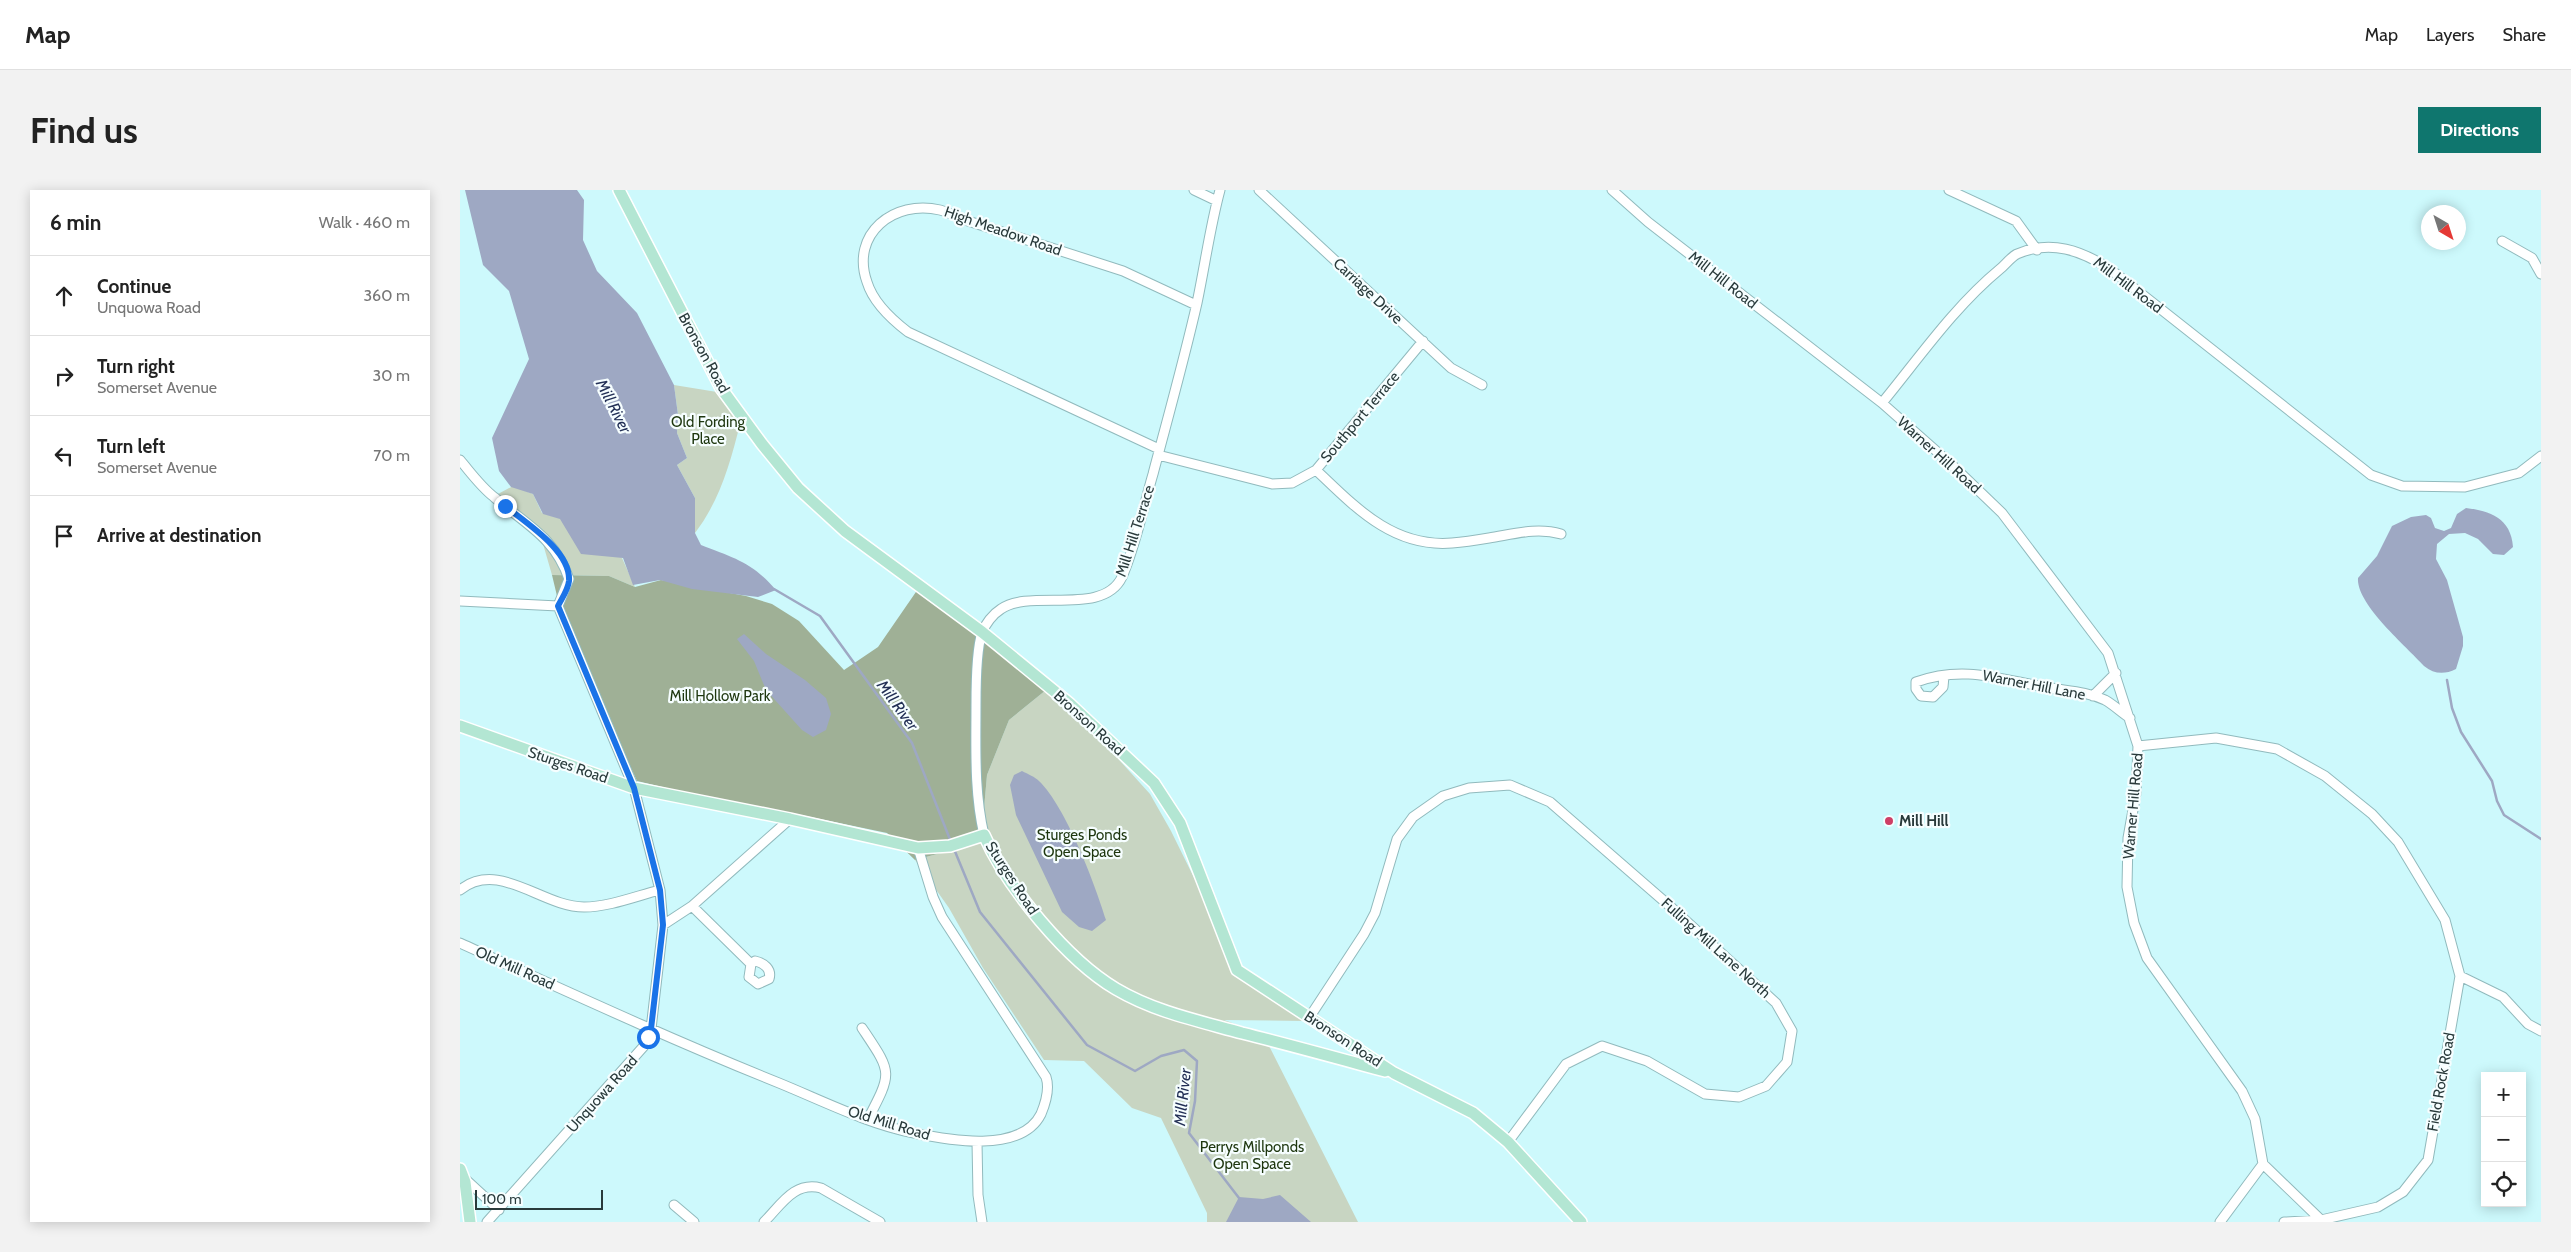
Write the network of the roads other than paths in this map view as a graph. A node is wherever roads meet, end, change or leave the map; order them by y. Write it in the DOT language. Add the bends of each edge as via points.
graph roads {
  1 [pos="619,190"];
  2 [pos="1194,190"];
  3 [pos="1220,190"];
  4 [pos="1259,190"];
  5 [pos="1612,190"];
  6 [pos="1949,190"];
  7 [pos="1217,201"];
  8 [pos="2502,241"];
  9 [pos="2037,250"];
  10 [pos="2541,274"];
  11 [pos="1196,305"];
  12 [pos="1423,341"];
  13 [pos="1482,385"];
  14 [pos="1882,403"];
  15 [pos="1159,452"];
  16 [pos="2541,456"];
  17 [pos="460,460"];
  18 [pos="1316,470"];
  19 [pos="1561,534"];
  20 [pos="460,601"];
  21 [pos="558,606"];
  22 [pos="982,632"];
  23 [pos="2116,673"];
  24 [pos="1944,676"];
  25 [pos="2093,696"];
  26 [pos="2130,718"];
  27 [pos="460,726"];
  28 [pos="2138,746"];
  29 [pos="634,788"];
  30 [pos="790,819"];
  31 [pos="984,835"];
  32 [pos="922,848"];
  33 [pos="460,890"];
  34 [pos="660,890"];
  35 [pos="692,906"];
  36 [pos="663,925"];
  37 [pos="460,943"];
  38 [pos="751,964"];
  39 [pos="2460,976"];
  40 [pos="1309,1018"];
  41 [pos="862,1028"];
  42 [pos="651,1029"];
  43 [pos="2541,1032"];
  44 [pos="1394,1073"];
  45 [pos="868,1119"];
  46 [pos="977,1142"];
  47 [pos="1508,1142"];
  48 [pos="2263,1164"];
  49 [pos="462,1173"];
  50 [pos="674,1205"];
  51 [pos="498,1210"];
  52 [pos="2321,1220"];
  53 [pos="470,1222"];
  54 [pos="487,1222"];
  55 [pos="694,1222"];
  56 [pos="764,1222"];
  57 [pos="880,1222"];
  58 [pos="982,1222"];
  59 [pos="1581,1222"];
  60 [pos="2220,1222"];
  61 [pos="2284,1222"];
  1 -- 22 [label="main road, Bronson Road" via="721,388 786,474 810,501 846,531"];
  2 -- 7 [label="street"];
  3 -- 7 [label="street, Mill Hill Terrace"];
  4 -- 12 [label="street, Carriage Drive"];
  5 -- 14 [label="street, Mill Hill Road" via="1647,222"];
  6 -- 9 [label="street" via="2016,221"];
  7 -- 11 [label="street, Mill Hill Terrace"];
  8 -- 10 [label="street" via="2532,258"];
  9 -- 14 [label="street, Mill Hill Road" via="2017,255 1977,288"];
  9 -- 16 [label="street, Mill Hill Road" via="2054,248 2088,255 2371,475 2402,486 2465,487 2519,473"];
  11 -- 15 [label="street, Mill Hill Terrace"];
  11 -- 15 [label="street, High Meadow Road" via="1122,271 940,210 919,208 896,212 879,226 866,248 863,264 870,290 888,314 908,332"];
  12 -- 13 [label="street, Carriage Drive" via="1451,368"];
  12 -- 18 [label="street, Southport Terrace"];
  14 -- 23 [label="street, Warner Hill Road" via="2002,513 2104,646"];
  15 -- 18 [label="street, High Meadow Road" via="1272,484 1292,483"];
  15 -- 22 [label="street, Mill Hill Terrace" via="1133,545 1116,586 1108,592 1088,597 1007,605 994,614"];
  17 -- 21 [label="street" via="493,496 555,549 569,579"];
  18 -- 19 [label="street, Southport Terrace" via="1374,522 1420,542 1452,544 1544,529"];
  20 -- 21 [label="street"];
  21 -- 29 [label="street, Unquowa Road"];
  22 -- 31 [label="street, Mill Hill Terrace" via="976,672 976,777"];
  22 -- 40 [label="main road, Bronson Road" via="1070,704 1154,783 1180,823 1237,970"];
  23 -- 25 [label="street, Warner Hill Lane"];
  23 -- 26 [label="street, Warner Hill Road"];
  24 -- 25 [label="street, Warner Hill Lane" via="1979,673"];
  25 -- 26 [label="street, Warner Hill Lane"];
  26 -- 28 [label="street, Warner Hill Road"];
  27 -- 29 [label="main road, Sturges Road"];
  28 -- 39 [label="street" via="2216,738 2277,749 2325,776 2372,814 2398,842 2445,920"];
  28 -- 48 [label="street, Warner Hill Road" via="2136,793 2128,838 2127,887 2134,923 2147,958 2242,1091 2255,1119"];
  29 -- 30 [label="main road, Sturges Road"];
  29 -- 34 [label="street, Unquowa Road"];
  30 -- 32 [label="main road, Sturges Road"];
  30 -- 35 [label="street"];
  31 -- 32 [label="main road, Sturges Road"];
  31 -- 44 [label="main road, Sturges Road" via="1032,911 1064,947 1116,989 1169,1013"];
  32 -- 46 [label="street, Old Mill Road" via="940,912 1047,1080 1048,1091 1042,1111 1031,1126 1000,1139"];
  33 -- 34 [label="street" via="474,882 492,879 566,905 585,907"];
  34 -- 36 [label="street, Unquowa Road"];
  35 -- 36 [label="street"];
  35 -- 38 [label="street"];
  36 -- 42 [label="street, Unquowa Road"];
  37 -- 42 [label="street, Old Mill Road"];
  39 -- 43 [label="street" via="2502,997 2528,1024"];
  39 -- 52 [label="street, Field Rock Road" via="2428,1160 2404,1192 2378,1207"];
  40 -- 44 [label="main road, Bronson Road"];
  40 -- 47 [label="street, Fulling Mill Lane North" via="1375,913 1397,839 1413,817 1443,796 1469,788 1510,786 1550,802 1776,1003 1792,1031 1787,1062 1766,1086 1739,1097 1705,1094 1647,1061 1602,1046 1566,1064"];
  41 -- 45 [label="street" via="882,1058 887,1072 884,1089"];
  42 -- 45 [label="street, Old Mill Road"];
  42 -- 51 [label="street, Unquowa Road" via="638,1055"];
  44 -- 47 [label="main road, Bronson Road" via="1473,1113"];
  45 -- 46 [label="street, Old Mill Road" via="913,1133"];
  46 -- 58 [label="street"];
  47 -- 59 [label="main road, Bronson Road"];
  48 -- 52 [label="street"];
  48 -- 60 [label="street"];
  49 -- 51 [label="street"];
  49 -- 53 [label="main road"];
  50 -- 55 [label="street"];
  51 -- 54 [label="street, Unquowa Road"];
  52 -- 61 [label="street, Field Rock Road"];
  56 -- 57 [label="street" via="785,1200 805,1186 821,1188"];
}
